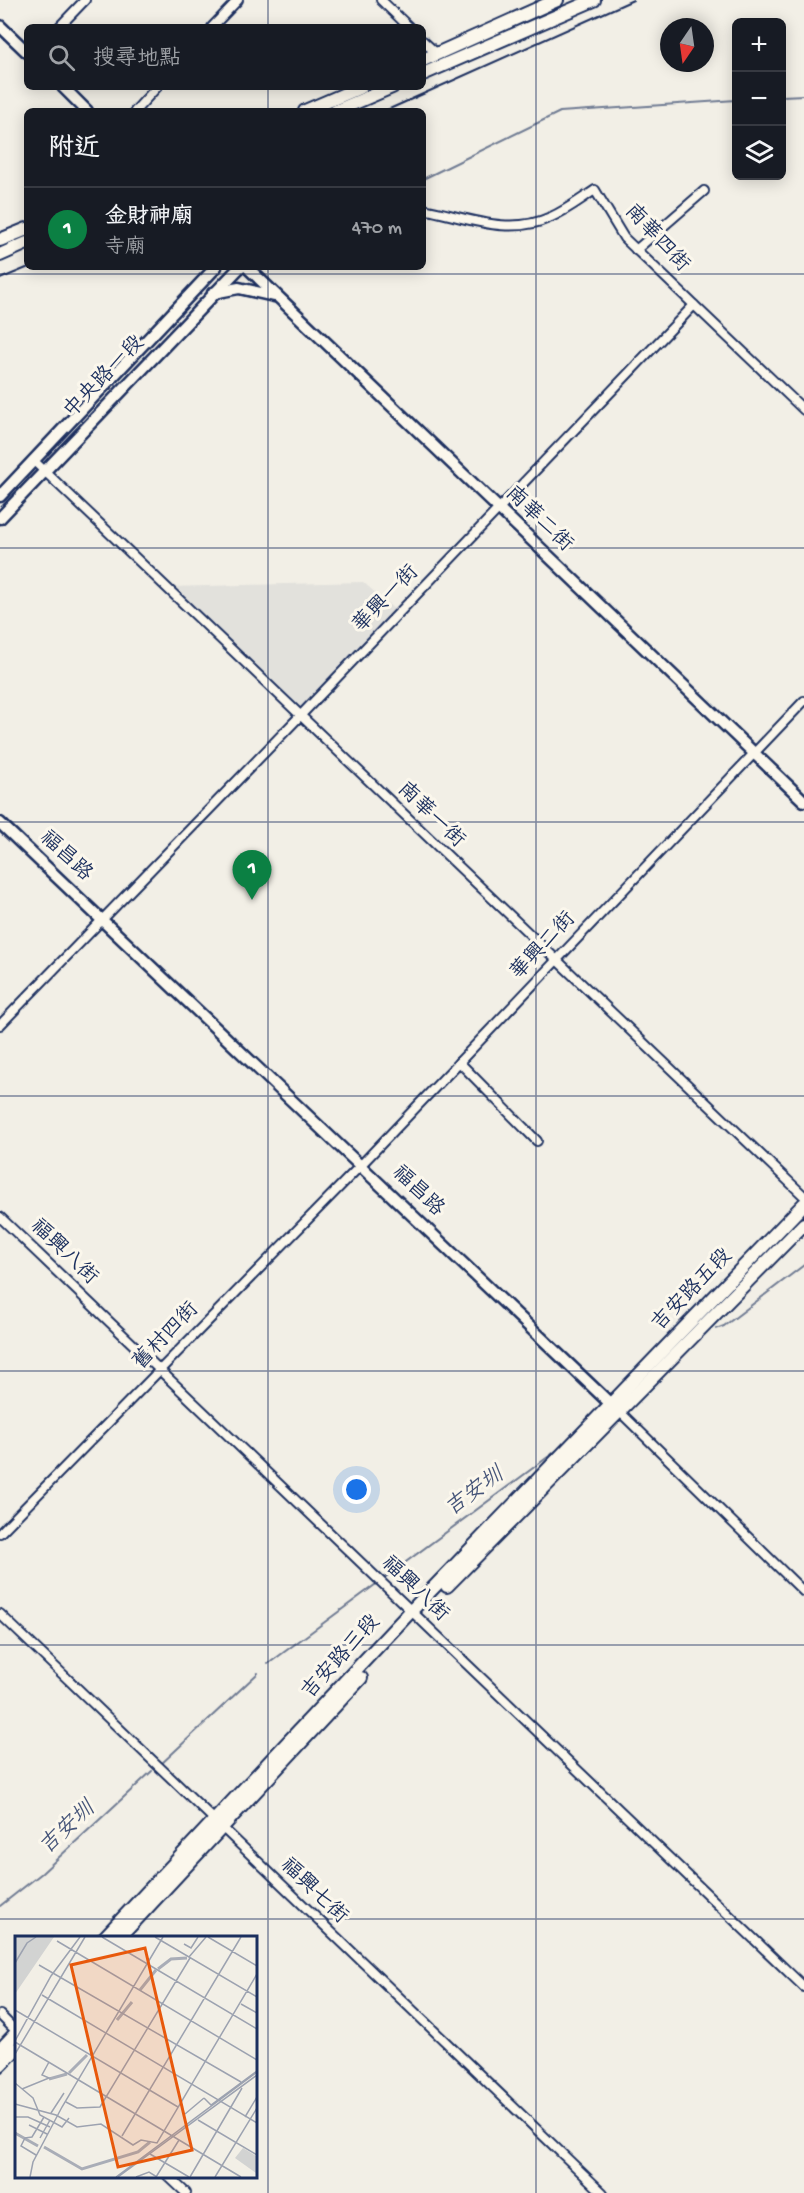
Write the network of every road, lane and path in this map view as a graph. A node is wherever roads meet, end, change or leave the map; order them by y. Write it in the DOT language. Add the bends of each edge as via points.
graph roads {
  1 [pos="85,0"];
  2 [pos="238,0"];
  3 [pos="381,0"];
  4 [pos="557,0"];
  5 [pos="594,0"];
  6 [pos="61,24"];
  7 [pos="215,24"];
  8 [pos="406,24"];
  9 [pos="0,26"];
  10 [pos="426,44"];
  11 [pos="24,49"];
  12 [pos="437,54"];
  13 [pos="426,59"];
  14 [pos="426,73"];
  15 [pos="66,90"];
  16 [pos="154,90"];
  17 [pos="354,90"];
  18 [pos="385,90"];
  19 [pos="84,108"];
  20 [pos="138,108"];
  21 [pos="312,108"];
  22 [pos="343,108"];
  23 [pos="704,191"];
  24 [pos="426,210"];
  25 [pos="24,230"];
  26 [pos="0,240"];
  27 [pos="24,244"];
  28 [pos="636,250"];
  29 [pos="0,255"];
  30 [pos="206,270"];
  31 [pos="213,270"];
  32 [pos="237,270"];
  33 [pos="250,270"];
  34 [pos="204,280"];
  35 [pos="213,293"];
  36 [pos="276,296"];
  37 [pos="694,304"];
  38 [pos="804,410"];
  39 [pos="33,460"];
  40 [pos="44,470"];
  41 [pos="0,496"];
  42 [pos="497,508"];
  43 [pos="0,518"];
  44 [pos="804,701"];
  45 [pos="300,717"];
  46 [pos="754,753"];
  47 [pos="804,801"];
  48 [pos="0,823"];
  49 [pos="104,920"];
  50 [pos="555,961"];
  51 [pos="0,1025"];
  52 [pos="459,1062"];
  53 [pos="537,1141"];
  54 [pos="360,1166"];
  55 [pos="804,1196"];
  56 [pos="804,1204"];
  57 [pos="0,1217"];
  58 [pos="804,1224"];
  59 [pos="160,1370"];
  60 [pos="615,1408"];
  61 [pos="0,1533"];
  62 [pos="804,1592"];
  63 [pos="0,1614"];
  64 [pos="414,1614"];
  65 [pos="216,1825"];
  66 [pos="106,1936"];
  67 [pos="121,1936"];
  68 [pos="804,1987"];
  69 [pos="0,2015"];
  70 [pos="15,2031"];
  71 [pos="15,2033"];
  72 [pos="0,2050"];
  73 [pos="15,2050"];
  74 [pos="0,2065"];
  75 [pos="170,2178"];
  76 [pos="186,2193"];
  77 [pos="603,2193"];
  1 -- 6 [label="street"];
  2 -- 7 [label="street"];
  3 -- 8 [label="street"];
  4 -- 12 [label="main road"];
  5 -- 14 [label="main road"];
  9 -- 11 [label="street"];
  10 -- 12 [label="street"];
  12 -- 13 [label="main road"];
  15 -- 19 [label="street"];
  16 -- 20 [label="street"];
  17 -- 21 [label="main road"];
  18 -- 22 [label="main road"];
  23 -- 28 [label="street"];
  24 -- 28 [label="street, 南華四街" via="486,225 510,226 552,217 595,190 624,238"];
  25 -- 26 [label="main road"];
  27 -- 29 [label="main road"];
  28 -- 37 [label="street, 南華四街"];
  30 -- 34 [label="street"];
  31 -- 34 [label="street, 中央路一段"];
  32 -- 35 [label="street, 中央路一段"];
  33 -- 36 [label="street, 南華二街"];
  34 -- 39 [label="street, 中央路一段"];
  35 -- 36 [label="street" via="239,288"];
  35 -- 40 [label="street, 中央路一段"];
  36 -- 42 [label="street, 南華二街"];
  37 -- 38 [label="street, 南華四街"];
  37 -- 42 [label="street, 華興一街"];
  39 -- 40 [label="street, 南華一街"];
  39 -- 41 [label="street, 中央路一段"];
  40 -- 43 [label="street, 中央路一段"];
  40 -- 45 [label="street, 南華一街"];
  42 -- 45 [label="street, 華興一街"];
  42 -- 46 [label="street, 南華二街"];
  44 -- 46 [label="street, 華興二街"];
  45 -- 49 [label="street, 華興一街"];
  45 -- 50 [label="street, 南華一街"];
  46 -- 47 [label="street, 南華二街"];
  46 -- 50 [label="street, 華興二街"];
  48 -- 49 [label="street, 福昌路"];
  49 -- 51 [label="street, 華興一街"];
  49 -- 54 [label="street, 福昌路"];
  50 -- 52 [label="street, 華興二街"];
  50 -- 55 [label="street, 南華一街"];
  52 -- 53 [label="street"];
  52 -- 54 [label="street, 華興二街"];
  54 -- 59 [label="street, 舊村四街"];
  54 -- 60 [label="street, 福昌路"];
  56 -- 60 [label="main road, 吉安路五段"];
  57 -- 59 [label="street, 福興八街"];
  58 -- 60 [label="main road, 吉安路五段"];
  59 -- 61 [label="street, 舊村四街"];
  59 -- 64 [label="street, 福興八街"];
  60 -- 62 [label="street, 福昌路"];
  60 -- 64 [label="main road, 吉安路三段"];
  63 -- 65 [label="street, 福興七街"];
  64 -- 65 [label="main road, 吉安路三段"];
  64 -- 68 [label="street, 福興八街"];
  65 -- 66 [label="main road, 吉安路三段"];
  65 -- 67 [label="main road, 吉安路三段"];
  65 -- 77 [label="street, 福興七街"];
  69 -- 70 [label="street"];
  71 -- 72 [label="main road"];
  73 -- 74 [label="main road"];
  75 -- 76 [label="street"];
}
